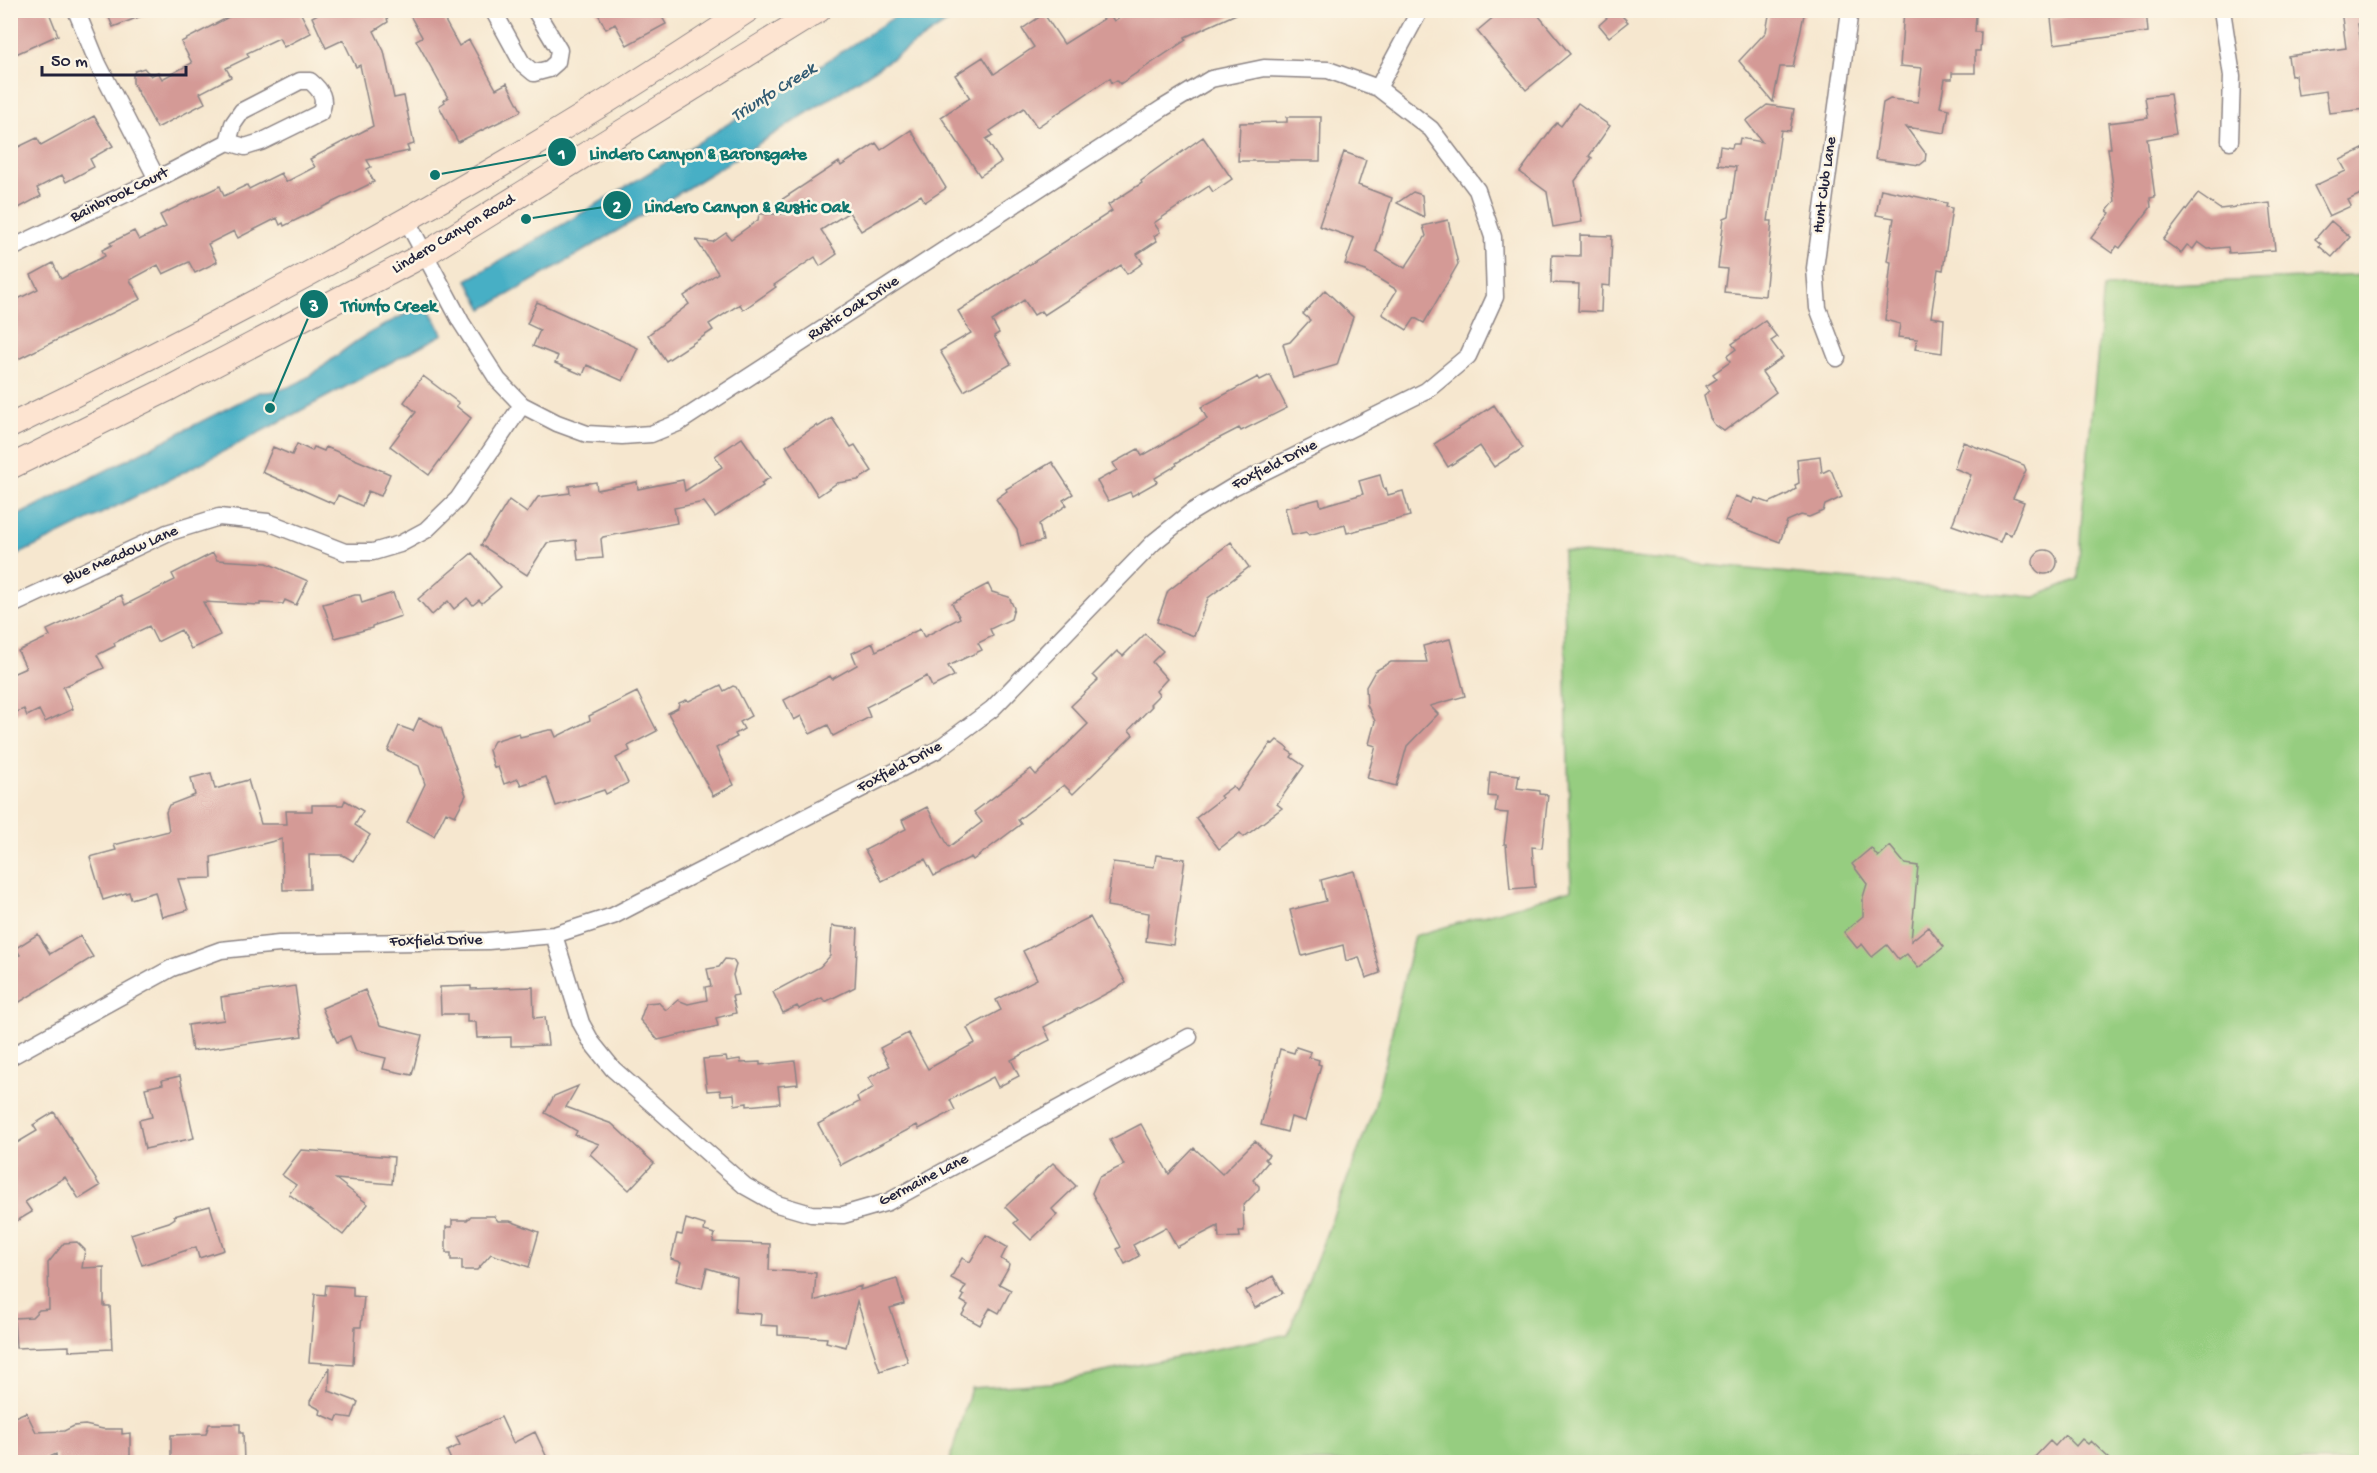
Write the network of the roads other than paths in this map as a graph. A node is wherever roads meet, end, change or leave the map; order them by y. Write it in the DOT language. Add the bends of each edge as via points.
graph roads {
  1 [pos="76,10"];
  2 [pos="493,10"];
  3 [pos="535,10"];
  4 [pos="748,10"];
  5 [pos="819,10"];
  6 [pos="1420,10"];
  7 [pos="1850,10"];
  8 [pos="2222,10"];
  9 [pos="1378,88"];
  10 [pos="2229,141"];
  11 [pos="228,142"];
  12 [pos="157,179"];
  13 [pos="406,219"];
  14 [pos="10,249"];
  15 [pos="425,254"];
  16 [pos="1837,358"];
  17 [pos="522,405"];
  18 [pos="10,426"];
  19 [pos="10,467"];
  20 [pos="10,606"];
  21 [pos="554,935"];
  22 [pos="1189,1037"];
  23 [pos="10,1057"];
  1 -- 12 [label="street" via="98,64"];
  2 -- 3 [label="street" via="522,63 534,73 557,62 559,50"];
  4 -- 13 [label="street" via="607,102"];
  5 -- 15 [label="street, Lindero Canyon Road"];
  6 -- 9 [label="street"];
  7 -- 16 [label="street, Hunt Club Lane" via="1815,268 1818,308"];
  8 -- 10 [label="street" via="2232,76"];
  9 -- 17 [label="street, Rustic Oak Drive" via="1328,70 1264,68 1211,79 678,423 651,434 588,434"];
  9 -- 21 [label="street, Foxfield Drive" via="1431,129 1477,190 1493,237 1495,297 1468,356 1426,391 1233,487 1190,513 1154,542 992,709 937,750 613,916"];
  11 -- 11 [label="street" via="244,147 261,142 320,113 324,104 321,90 310,81 300,81 242,111 232,124"];
  11 -- 12 [label="street, Bainbrook Court"];
  12 -- 14 [label="street, Bainbrook Court"];
  13 -- 15 [label="street, Rustic Oak Drive"];
  13 -- 18 [label="street" via="93,386"];
  15 -- 17 [label="street, Rustic Oak Drive" via="498,380"];
  15 -- 19 [label="street, Lindero Canyon Road"];
  17 -- 20 [label="street, Blue Meadow Lane" via="458,500 426,530 400,544 373,552 345,552 268,522 219,517 167,533"];
  21 -- 22 [label="street, Germaine Lane" via="581,1023 613,1069 745,1186 777,1204 812,1214 843,1215 888,1202"];
  21 -- 23 [label="street, Foxfield Drive" via="488,941 279,944 221,950 171,968"];
}
